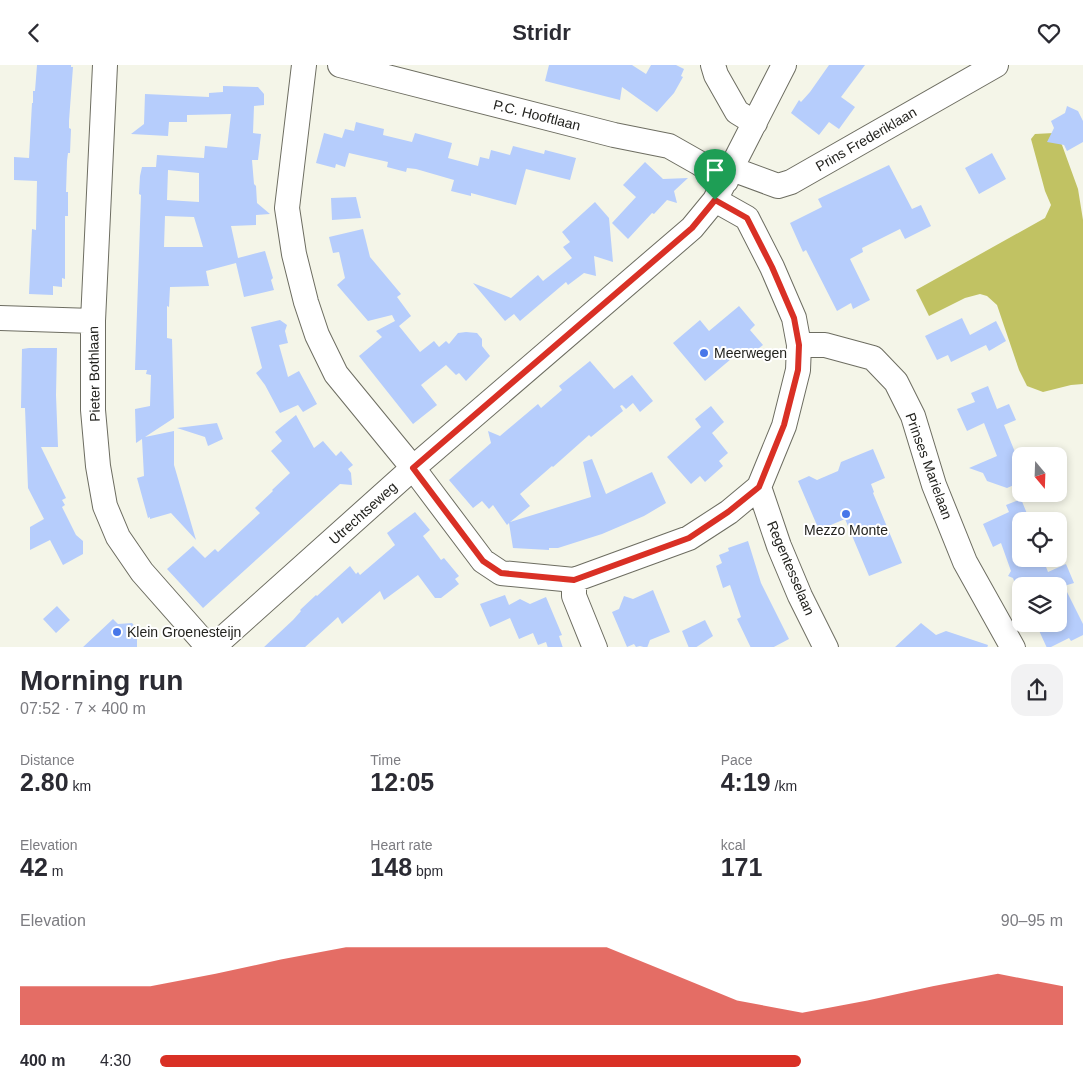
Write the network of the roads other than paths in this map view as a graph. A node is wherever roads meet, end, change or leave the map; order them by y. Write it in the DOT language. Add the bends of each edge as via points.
graph roads {
  1 [pos="105,65"];
  2 [pos="304,65"];
  3 [pos="340,65"];
  4 [pos="713,65"];
  5 [pos="784,65"];
  6 [pos="996,65"];
  7 [pos="755,123"];
  8 [pos="724,183"];
  9 [pos="0,318"];
  10 [pos="93,321"];
  11 [pos="799,345"];
  12 [pos="413,468"];
  13 [pos="759,487"];
  14 [pos="574,580"];
  15 [pos="211,647"];
  16 [pos="595,647"];
  17 [pos="826,647"];
  18 [pos="1013,647"];
  1 -- 10 [label="street, Pieter Bothlaan"];
  2 -- 12 [label="street" via="287,208 306,302 317,335 336,373"];
  3 -- 8 [label="street, P.C. Hooftlaan" via="668,146 699,163"];
  4 -- 7 [label="street" via="736,112"];
  5 -- 7 [label="street, Utrechtseweg"];
  6 -- 8 [label="street, Prins Frederiklaan" via="790,181 778,186"];
  7 -- 8 [label="street, Utrechtseweg"];
  8 -- 11 [label="street" via="747,218 772,267 794,318"];
  8 -- 12 [label="street, Utrechtseweg" via="692,228"];
  9 -- 10 [label="street"];
  10 -- 15 [label="street, Pieter Bothlaan" via="93,410 98,466 106,506 118,537 142,572"];
  11 -- 13 [label="street" via="798,370 784,425"];
  11 -- 18 [label="street, Prinses Marielaan" via="825,345 873,358 896,382 913,416 934,485 965,562"];
  12 -- 14 [label="street" via="483,561 501,573"];
  12 -- 15 [label="street, Utrechtseweg"];
  13 -- 14 [label="street" via="689,538"];
  13 -- 17 [label="street, Regentesselaan" via="782,554"];
  14 -- 16 [label="street" via="574,596"];
}
